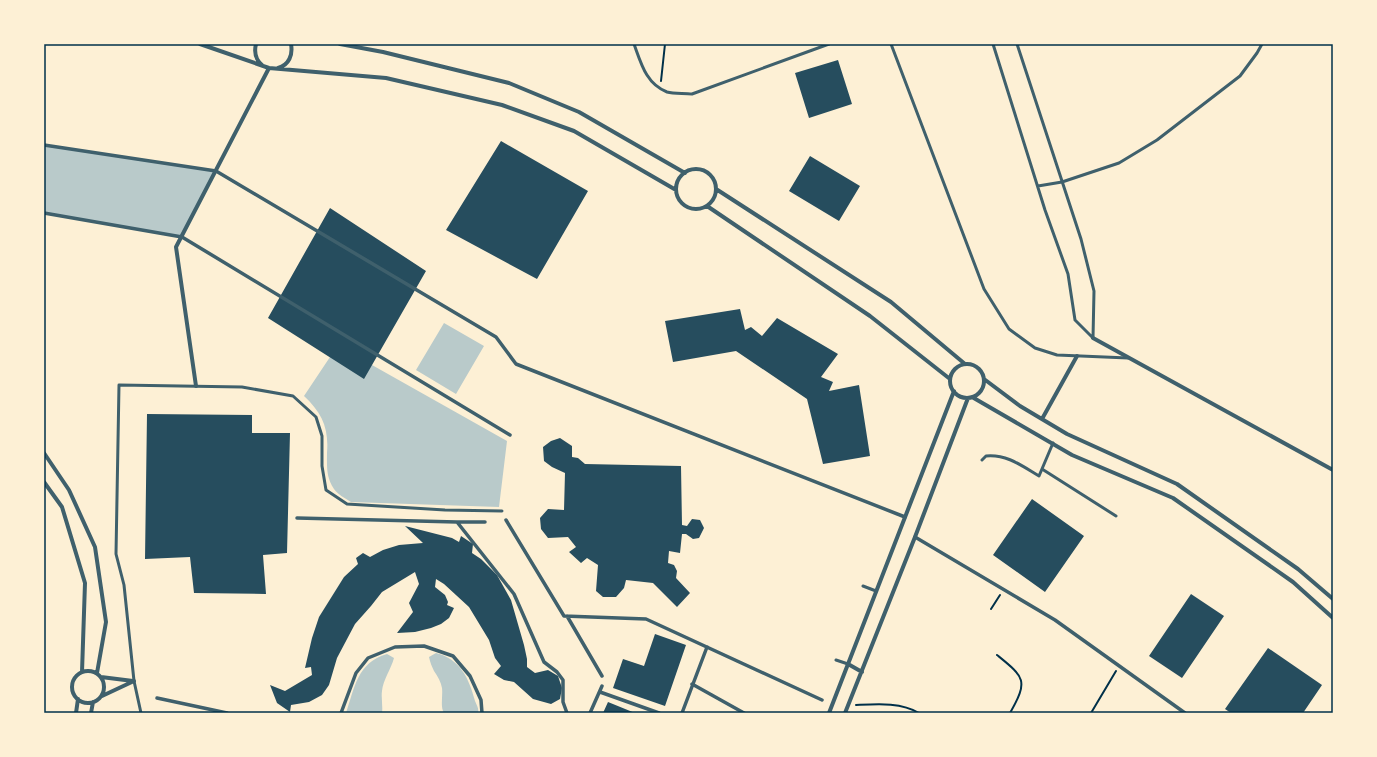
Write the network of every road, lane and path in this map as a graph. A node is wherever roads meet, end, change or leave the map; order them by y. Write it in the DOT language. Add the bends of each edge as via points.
graph roads {
  1 [pos="200,44"];
  2 [pos="256,44"];
  3 [pos="290,44"];
  4 [pos="340,44"];
  5 [pos="634,44"];
  6 [pos="665,44"];
  7 [pos="829,44"];
  8 [pos="891,44"];
  9 [pos="993,44"];
  10 [pos="1017,44"];
  11 [pos="1262,44"];
  12 [pos="269,68"];
  13 [pos="660,88"];
  14 [pos="44,145"];
  15 [pos="216,171"];
  16 [pos="685,173"];
  17 [pos="1062,182"];
  18 [pos="1038,186"];
  19 [pos="716,189"];
  20 [pos="676,190"];
  21 [pos="707,206"];
  22 [pos="44,213"];
  23 [pos="182,237"];
  24 [pos="1093,338"];
  25 [pos="1077,356"];
  26 [pos="1130,358"];
  27 [pos="965,364"];
  28 [pos="950,379"];
  29 [pos="984,379"];
  30 [pos="196,386"];
  31 [pos="954,392"];
  32 [pos="970,397"];
  33 [pos="1042,419"];
  34 [pos="510,435"];
  35 [pos="1053,444"];
  36 [pos="44,453"];
  37 [pos="982,460"];
  38 [pos="1042,469"];
  39 [pos="1333,470"];
  40 [pos="44,482"];
  41 [pos="502,511"];
  42 [pos="1116,516"];
  43 [pos="905,517"];
  44 [pos="296,518"];
  45 [pos="506,520"];
  46 [pos="457,522"];
  47 [pos="485,522"];
  48 [pos="915,537"];
  49 [pos="863,586"];
  50 [pos="1004,590"];
  51 [pos="876,592"];
  52 [pos="1333,599"];
  53 [pos="991,609"];
  54 [pos="567,616"];
  55 [pos="1333,618"];
  56 [pos="707,647"];
  57 [pos="997,655"];
  58 [pos="836,660"];
  59 [pos="848,664"];
  60 [pos="1119,666"];
  61 [pos="82,672"];
  62 [pos="862,672"];
  63 [pos="99,675"];
  64 [pos="602,676"];
  65 [pos="134,681"];
  66 [pos="692,684"];
  67 [pos="602,686"];
  68 [pos="600,692"];
  69 [pos="102,696"];
  70 [pos="157,698"];
  71 [pos="78,699"];
  72 [pos="822,700"];
  73 [pos="93,702"];
  74 [pos="849,705"];
  75 [pos="76,713"];
  76 [pos="91,713"];
  77 [pos="141,713"];
  78 [pos="227,713"];
  79 [pos="341,713"];
  80 [pos="482,713"];
  81 [pos="567,713"];
  82 [pos="590,713"];
  83 [pos="659,713"];
  84 [pos="682,713"];
  85 [pos="744,713"];
  86 [pos="829,713"];
  87 [pos="845,713"];
  88 [pos="919,713"];
  89 [pos="1010,713"];
  90 [pos="1091,713"];
  91 [pos="1185,713"];
  1 -- 12 [label="street"];
  2 -- 12 [label="street" via="256,57"];
  3 -- 12 [label="street" via="291,54 286,64"];
  4 -- 16 [label="street" via="384,52 509,83 579,112"];
  5 -- 13 [label="lane" via="644,71 654,86"];
  6 -- 13 [label="path"];
  7 -- 13 [label="lane" via="692,94 668,92"];
  8 -- 25 [label="lane" via="984,289 1009,329 1035,348 1056,355"];
  9 -- 18 [label="lane"];
  10 -- 17 [label="lane"];
  11 -- 17 [label="lane" via="1240,76 1157,140 1118,163"];
  12 -- 15 [label="street"];
  12 -- 20 [label="street" via="386,78 502,105 574,131"];
  14 -- 15 [label="street"];
  15 -- 23 [label="street"];
  15 -- 43 [label="street" via="496,337 516,364"];
  16 -- 19 [label="street" via="699,169 706,171 715,182"];
  16 -- 20 [label="street" via="680,177"];
  17 -- 18 [label="lane"];
  17 -- 24 [label="lane" via="1081,239 1094,291"];
  18 -- 24 [label="lane" via="1068,274 1075,320"];
  19 -- 21 [label="street" via="716,195"];
  19 -- 27 [label="street" via="891,302"];
  20 -- 21 [label="street" via="678,197 687,207 694,209"];
  21 -- 28 [label="street" via="870,316"];
  22 -- 23 [label="street"];
  23 -- 30 [label="street" via="176,247"];
  23 -- 34 [label="street"];
  24 -- 26 [label="street"];
  25 -- 26 [label="lane"];
  25 -- 33 [label="street"];
  26 -- 39 [label="street"];
  27 -- 28 [label="street" via="954,370"];
  27 -- 29 [label="street" via="978,368"];
  28 -- 31 [label="street"];
  29 -- 32 [label="street" via="980,392"];
  29 -- 33 [label="street"];
  30 -- 41 [label="lane" via="242,387 293,396 316,417 322,436 322,466 326,490 347,504"];
  30 -- 65 [label="lane" via="119,385 116,554 124,586"];
  31 -- 32 [label="street" via="962,397"];
  31 -- 43 [label="street"];
  32 -- 35 [label="street"];
  32 -- 48 [label="street"];
  33 -- 52 [label="street" via="1067,434 1177,484 1298,569"];
  35 -- 38 [label="lane"];
  35 -- 55 [label="street" via="1072,455 1173,498 1293,582"];
  36 -- 63 [label="street" via="69,490 95,547 106,622"];
  37 -- 38 [label="lane" via="986,456 1001,456 1039,476"];
  38 -- 42 [label="lane"];
  40 -- 61 [label="street" via="62,507 85,583"];
  43 -- 51 [label="street"];
  44 -- 46 [label="street"];
  45 -- 54 [label="street" via="564,616"];
  46 -- 47 [label="street"];
  46 -- 81 [label="street" via="514,594 544,662 563,680 563,702"];
  48 -- 50 [label="street"];
  48 -- 62 [label="street"];
  49 -- 51 [label="lane"];
  50 -- 53 [label="path"];
  50 -- 60 [label="street" via="1055,620"];
  51 -- 59 [label="street"];
  54 -- 56 [label="street" via="646,619"];
  54 -- 64 [label="street"];
  56 -- 66 [label="street"];
  56 -- 72 [label="street"];
  57 -- 89 [label="path" via="1018,673 1022,682 1018,699"];
  58 -- 59 [label="lane"];
  59 -- 62 [label="street"];
  59 -- 86 [label="street"];
  60 -- 90 [label="path"];
  60 -- 91 [label="street"];
  61 -- 63 [label="street"];
  61 -- 71 [label="street" via="72,685"];
  62 -- 74 [label="street"];
  63 -- 65 [label="street"];
  63 -- 69 [label="street" via="104,686"];
  65 -- 69 [label="street"];
  65 -- 77 [label="lane"];
  66 -- 84 [label="street"];
  66 -- 85 [label="street"];
  67 -- 68 [label="street"];
  68 -- 82 [label="street"];
  68 -- 83 [label="street"];
  69 -- 73 [label="street"];
  70 -- 78 [label="street"];
  71 -- 73 [label="street"];
  71 -- 75 [label="street"];
  73 -- 76 [label="street"];
  74 -- 87 [label="street"];
  74 -- 88 [label="path" via="881,704 910,707"];
  79 -- 80 [label="street" via="356,673 368,658 395,647 424,646 453,656 470,676 481,700"];
}
